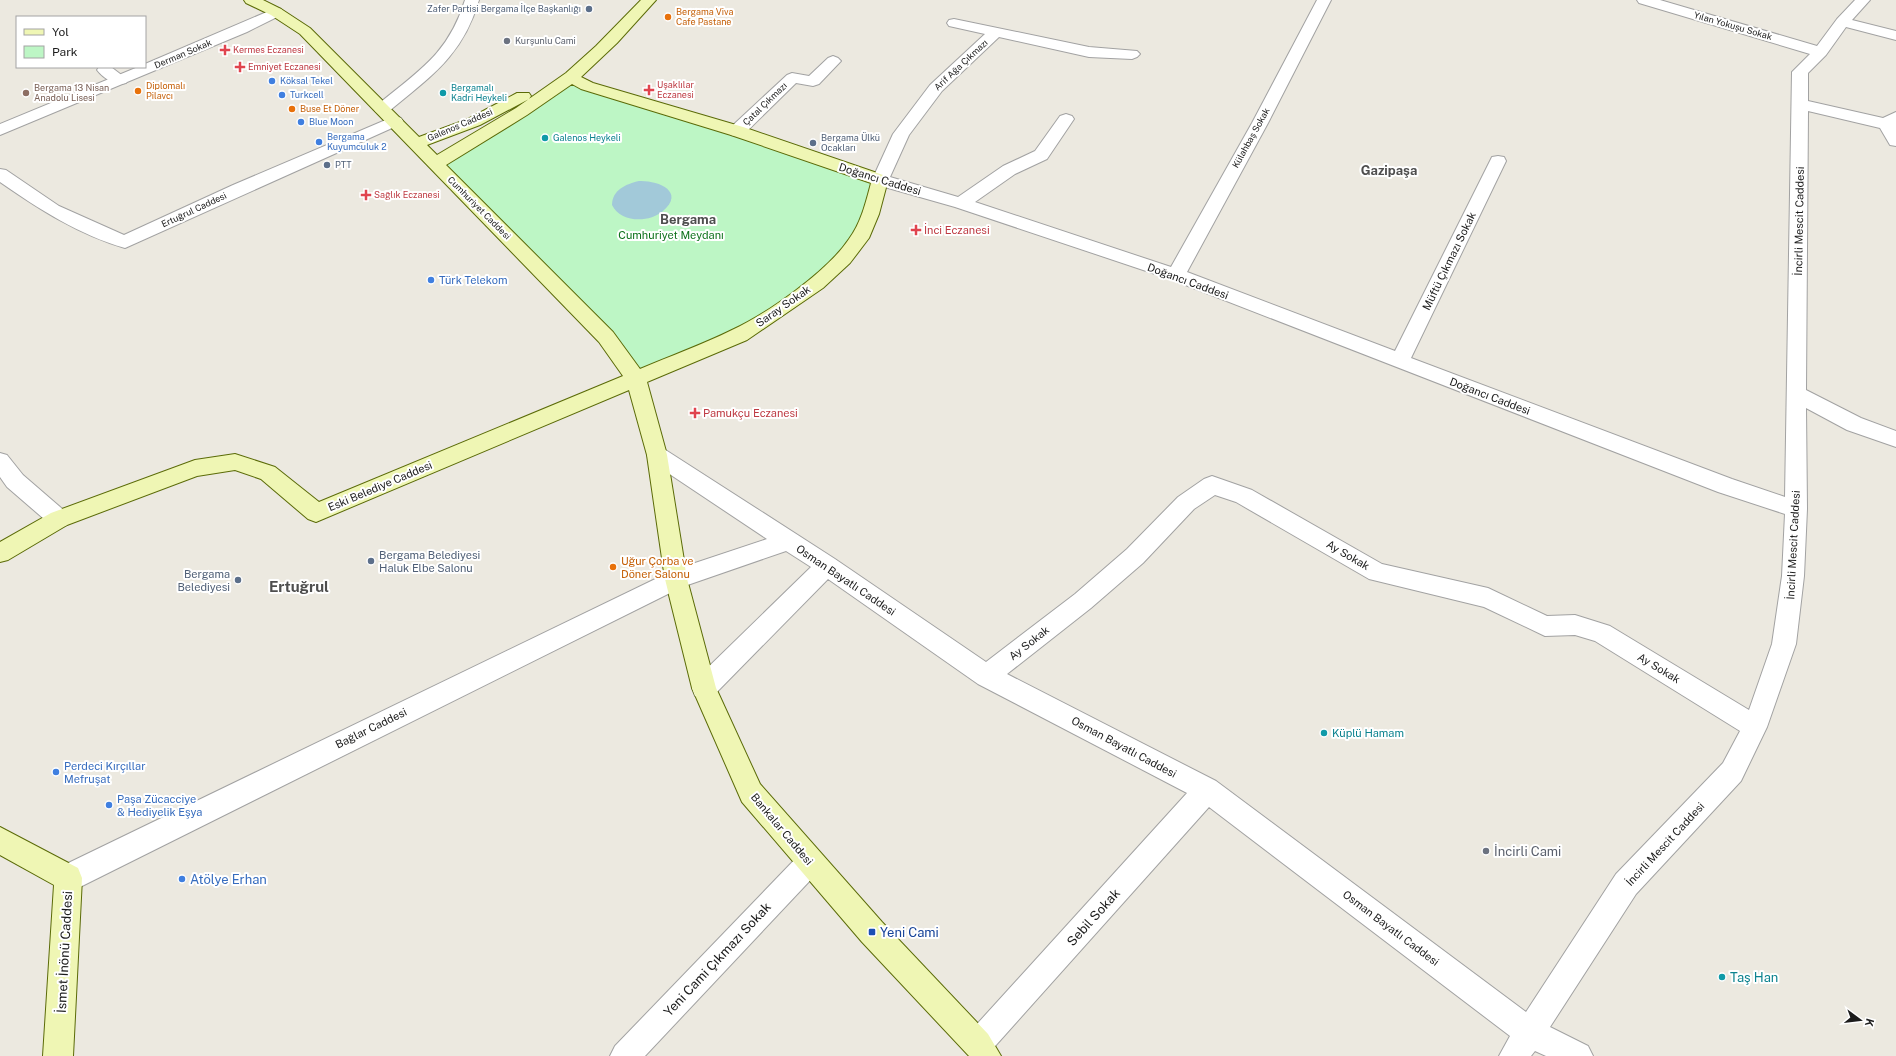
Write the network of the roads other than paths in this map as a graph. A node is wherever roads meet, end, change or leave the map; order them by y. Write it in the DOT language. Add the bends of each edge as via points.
graph roads {
  1 [pos="251,0"];
  2 [pos="472,0"];
  3 [pos="649,0"];
  4 [pos="1324,0"];
  5 [pos="1644,0"];
  6 [pos="1863,0"];
  7 [pos="276,12"];
  8 [pos="1842,22"];
  9 [pos="954,23"];
  10 [pos="996,33"];
  11 [pos="1896,36"];
  12 [pos="1821,52"];
  13 [pos="1132,54"];
  14 [pos="833,61"];
  15 [pos="105,70"];
  16 [pos="570,77"];
  17 [pos="120,80"];
  18 [pos="1800,104"];
  19 [pos="382,109"];
  20 [pos="1066,119"];
  21 [pos="395,121"];
  22 [pos="1891,121"];
  23 [pos="0,130"];
  24 [pos="737,131"];
  25 [pos="1896,141"];
  26 [pos="415,144"];
  27 [pos="1498,160"];
  28 [pos="435,164"];
  29 [pos="0,174"];
  30 [pos="880,180"];
  31 [pos="961,203"];
  32 [pos="1176,275"];
  33 [pos="1400,361"];
  34 [pos="636,379"];
  35 [pos="1796,394"];
  36 [pos="1896,439"];
  37 [pos="657,455"];
  38 [pos="0,461"];
  39 [pos="1796,509"];
  40 [pos="59,519"];
  41 [pos="788,541"];
  42 [pos="0,553"];
  43 [pos="827,566"];
  44 [pos="676,579"];
  45 [pos="987,676"];
  46 [pos="704,688"];
  47 [pos="1756,727"];
  48 [pos="1207,790"];
  49 [pos="0,840"];
  50 [pos="810,862"];
  51 [pos="68,878"];
  52 [pos="1530,1033"];
  53 [pos="982,1050"];
  54 [pos="58,1056"];
  55 [pos="625,1056"];
  56 [pos="1514,1056"];
  57 [pos="1578,1056"];
  1 -- 7 [label="main road, Cumhuriyet Caddesi"];
  2 -- 19 [label="street" via="466,20 440,61"];
  3 -- 16 [label="main road, Galenos Caddesi" via="602,50"];
  4 -- 32 [label="street, Külahbaş Sokak"];
  5 -- 12 [label="street, Yılan Yokuşu Sokak"];
  6 -- 8 [label="street, İncirli Mescit Caddesi"];
  7 -- 17 [label="street, Derman Sokak"];
  7 -- 19 [label="main road, Cumhuriyet Caddesi" via="305,31"];
  8 -- 11 [label="street"];
  8 -- 12 [label="street, İncirli Mescit Caddesi"];
  9 -- 10 [label="street"];
  10 -- 13 [label="street" via="1089,52"];
  10 -- 30 [label="street, Arif Ağa Çıkmazı" via="936,88 901,134"];
  12 -- 18 [label="street, İncirli Mescit Caddesi" via="1800,72"];
  14 -- 24 [label="street, Çatal Çıkmazı" via="813,80 792,78"];
  15 -- 17 [label="street"];
  16 -- 24 [label="main road, Doğancı Caddesi" via="587,86"];
  16 -- 26 [label="main road, Galenos Caddesi" via="538,89 474,122"];
  16 -- 28 [label="main road, Galenos Caddesi" via="508,121"];
  17 -- 23 [label="street, Derman Sokak"];
  18 -- 22 [label="street"];
  18 -- 35 [label="street, İncirli Mescit Caddesi"];
  19 -- 21 [label="main road, Cumhuriyet Caddesi"];
  20 -- 31 [label="street" via="1041,155 1009,170"];
  21 -- 26 [label="main road, Cumhuriyet Caddesi"];
  21 -- 29 [label="street, Ertuğrul Caddesi" via="125,242 54,210"];
  22 -- 25 [label="street"];
  24 -- 30 [label="main road, Doğancı Caddesi"];
  26 -- 28 [label="main road, Cumhuriyet Caddesi"];
  27 -- 33 [label="street, Müftü Çıkmazı Sokak"];
  28 -- 34 [label="main road, Cumhuriyet Caddesi" via="606,337"];
  30 -- 31 [label="street, Doğancı Caddesi"];
  30 -- 34 [label="main road, Saray Sokak" via="873,207 855,245 835,267 810,288 740,335"];
  31 -- 32 [label="street, Doğancı Caddesi"];
  32 -- 33 [label="street, Doğancı Caddesi"];
  33 -- 39 [label="street, Doğancı Caddesi" via="1726,486"];
  34 -- 37 [label="main road, Cumhuriyet Caddesi"];
  34 -- 40 [label="main road, Eski Belediye Caddesi" via="316,513 268,473 235,462 195,468"];
  35 -- 36 [label="street" via="1854,424"];
  35 -- 39 [label="street, İncirli Mescit Caddesi"];
  37 -- 41 [label="street, Osman Bayatlı Caddesi"];
  37 -- 44 [label="main road, Bankalar Caddesi"];
  38 -- 40 [label="street" via="15,481"];
  39 -- 47 [label="street, İncirli Mescit Caddesi" via="1793,576 1784,644"];
  40 -- 42 [label="main road, Eski Belediye Caddesi"];
  41 -- 43 [label="street, Osman Bayatlı Caddesi"];
  41 -- 44 [label="street, Bağlar Caddesi"];
  43 -- 45 [label="street, Osman Bayatlı Caddesi"];
  43 -- 46 [label="street"];
  44 -- 46 [label="main road, Bankalar Caddesi"];
  44 -- 51 [label="street, Bağlar Caddesi"];
  45 -- 47 [label="street, Ay Sokak" via="1083,601 1135,556 1186,503 1212,485 1244,496 1377,572 1488,598 1545,626 1575,625 1602,633"];
  45 -- 48 [label="street, Osman Bayatlı Caddesi"];
  46 -- 50 [label="main road, Bankalar Caddesi" via="751,793"];
  47 -- 52 [label="street, İncirli Mescit Caddesi" via="1732,772 1626,884"];
  48 -- 52 [label="street, Osman Bayatlı Caddesi"];
  48 -- 53 [label="street, Sebil Sokak"];
  49 -- 51 [label="main road, İsmet İnönü Caddesi"];
  50 -- 53 [label="main road, Bankalar Caddesi"];
  50 -- 55 [label="street, Yeni Cami Çıkmazı Sokak"];
  51 -- 54 [label="main road, İsmet İnönü Caddesi"];
  52 -- 56 [label="street, İncirli Mescit Caddesi"];
  52 -- 57 [label="street, Osman Bayatlı Caddesi"];
}
